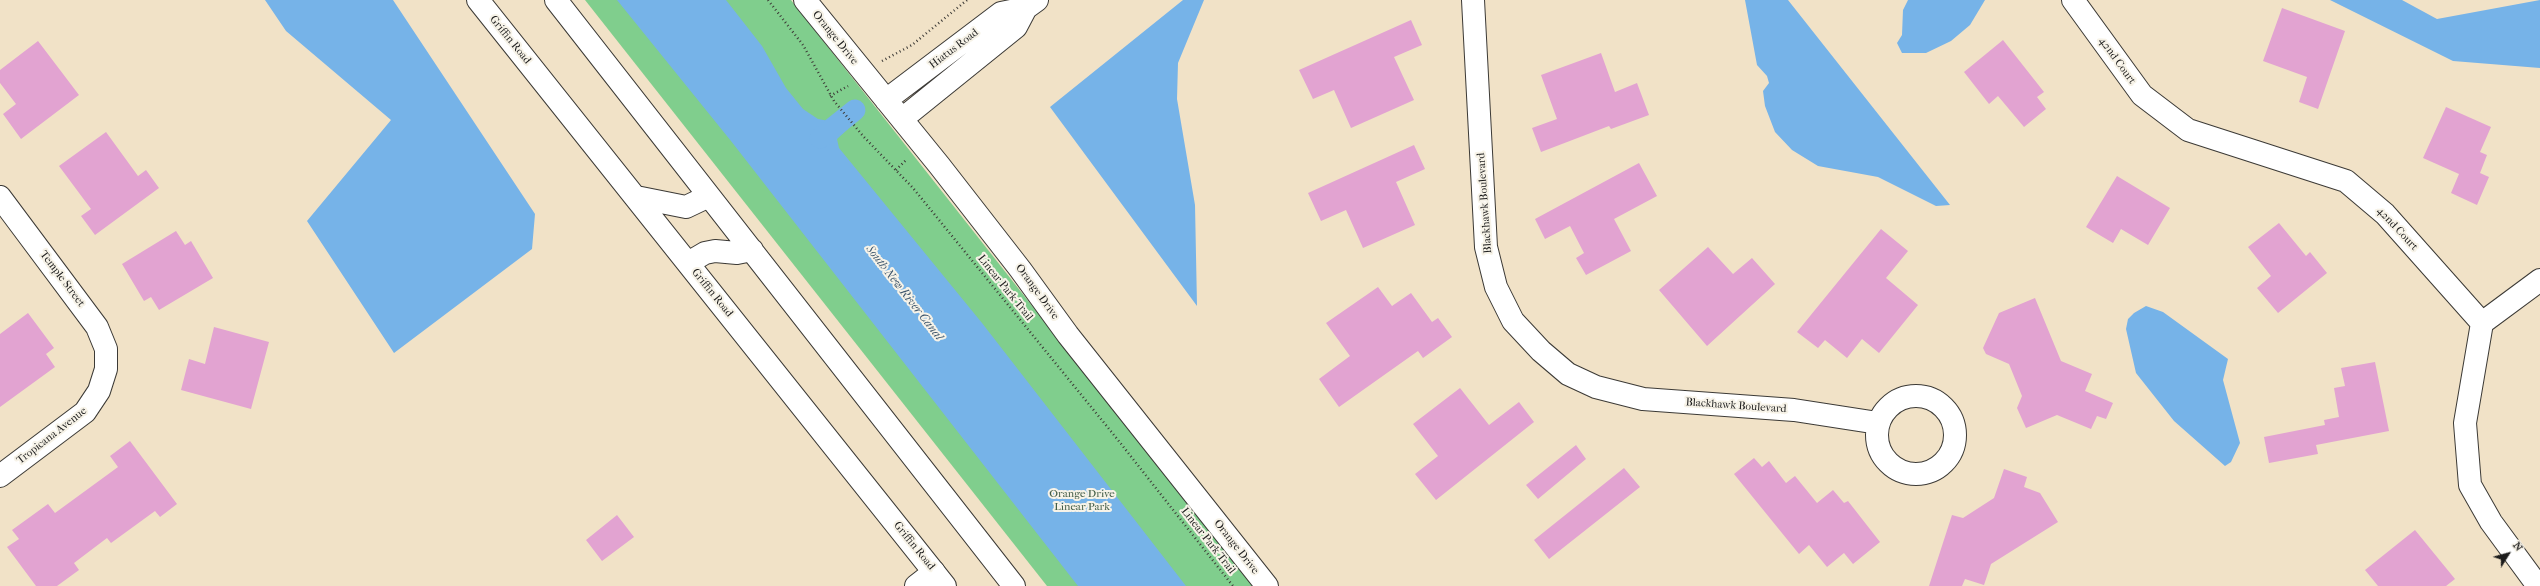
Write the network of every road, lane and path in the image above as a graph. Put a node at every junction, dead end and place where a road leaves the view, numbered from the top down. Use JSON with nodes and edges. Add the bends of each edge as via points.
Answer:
{"nodes":[{"id":1,"x":478,"y":0,"type":"edge"},
{"id":2,"x":556,"y":0,"type":"edge"},
{"id":3,"x":768,"y":0,"type":"edge"},
{"id":4,"x":805,"y":0,"type":"edge"},
{"id":5,"x":967,"y":0,"type":"edge"},
{"id":6,"x":1473,"y":0,"type":"edge"},
{"id":7,"x":2073,"y":0,"type":"edge"},
{"id":8,"x":1031,"y":4,"type":"edge"},
{"id":9,"x":879,"y":62,"type":"dead end"},
{"id":10,"x":855,"y":82,"type":"dead end"},
{"id":11,"x":830,"y":96,"type":"junction"},
{"id":12,"x":886,"y":100,"type":"junction"},
{"id":13,"x":902,"y":120,"type":"junction"},
{"id":14,"x":911,"y":156,"type":"dead end"},
{"id":15,"x":896,"y":170,"type":"junction"},
{"id":16,"x":709,"y":196,"type":"junction"},
{"id":17,"x":0,"y":197,"type":"edge"},
{"id":18,"x":636,"y":197,"type":"junction"},
{"id":19,"x":752,"y":250,"type":"junction"},
{"id":20,"x":688,"y":263,"type":"junction"},
{"id":21,"x":2540,"y":280,"type":"edge"},
{"id":22,"x":2482,"y":323,"type":"junction"},
{"id":23,"x":106,"y":369,"type":"joint"},
{"id":24,"x":1878,"y":423,"type":"dead end"},
{"id":25,"x":0,"y":476,"type":"edge"},
{"id":26,"x":940,"y":579,"type":"edge"},
{"id":27,"x":916,"y":586,"type":"edge"},
{"id":28,"x":1014,"y":586,"type":"edge"},
{"id":29,"x":1233,"y":586,"type":"edge"},
{"id":30,"x":1267,"y":586,"type":"edge"},
{"id":31,"x":2538,"y":586,"type":"edge"}],
"edges":[{"from":1,"to":18,"type":"street","name":"Griffin Road"},
{"from":2,"to":16,"type":"street"},
{"from":3,"to":11,"type":"path","name":"Linear Park Trail","via":[[803,45],[821,74]]},
{"from":4,"to":12,"type":"street","name":"Orange Drive"},
{"from":5,"to":9,"type":"path","via":[[912,44]]},
{"from":6,"to":24,"type":"street","name":"Blackhawk Boulevard","via":[[1486,247],[1496,287],[1513,321],[1541,352],[1568,374],[1596,387],[1643,399],[1794,410]]},
{"from":7,"to":22,"type":"street","name":"42nd Court","via":[[2142,95],[2188,130],[2346,181],[2385,214]]},
{"from":8,"to":12,"type":"street","name":"Hiatus Road","via":[[1001,13]]},
{"from":8,"to":13,"type":"street","name":"Hiatus Road","via":[[1016,28]]},
{"from":10,"to":11,"type":"path"},
{"from":11,"to":15,"type":"path","name":"Linear Park Trail"},
{"from":12,"to":13,"type":"street","name":"Orange Drive"},
{"from":13,"to":30,"type":"street","name":"Orange Drive"},
{"from":14,"to":15,"type":"path"},
{"from":15,"to":29,"type":"path","name":"Linear Park Trail","via":[[914,188]]},
{"from":16,"to":18,"type":"street","via":[[686,207]]},
{"from":16,"to":19,"type":"street"},
{"from":17,"to":23,"type":"street","name":"Temple Street","via":[[98,327],[106,349]]},
{"from":18,"to":20,"type":"street","name":"Griffin Road"},
{"from":19,"to":20,"type":"street","via":[[737,253],[715,250]]},
{"from":19,"to":28,"type":"street"},
{"from":20,"to":26,"type":"street","name":"Griffin Road"},
{"from":21,"to":22,"type":"street"},
{"from":22,"to":31,"type":"street","via":[[2465,424],[2470,485],[2491,522]]},
{"from":23,"to":25,"type":"street","name":"Tropicana Avenue","via":[[100,391],[85,412]]},
{"from":26,"to":27,"type":"street"}]}
